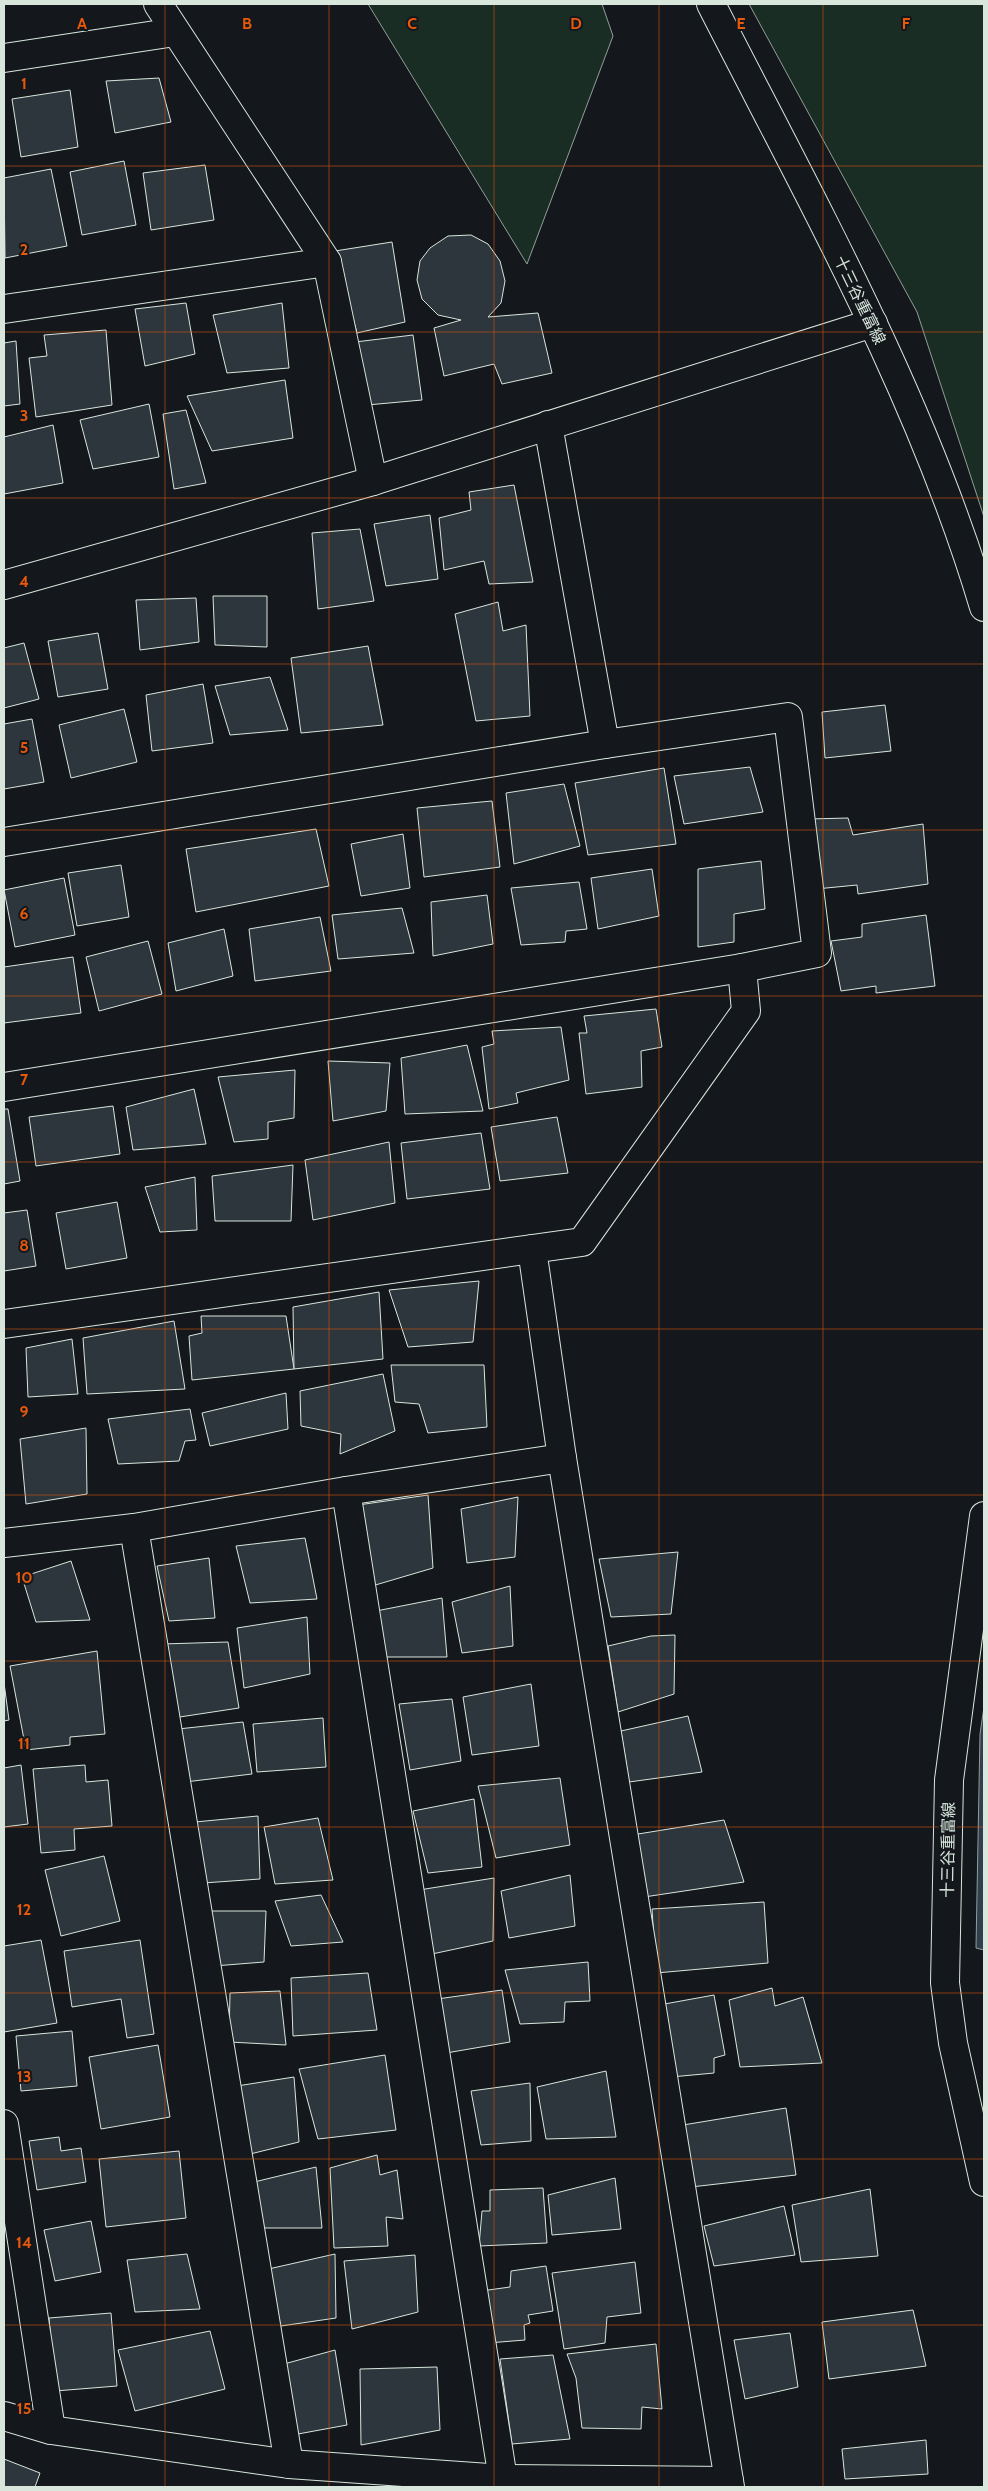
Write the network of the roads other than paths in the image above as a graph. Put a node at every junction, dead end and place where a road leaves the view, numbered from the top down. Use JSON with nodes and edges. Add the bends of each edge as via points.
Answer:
{"nodes":[{"id":1,"x":158,"y":4,"type":"edge"},
{"id":2,"x":711,"y":4,"type":"edge"},
{"id":3,"x":175,"y":32,"type":"junction"},
{"id":4,"x":4,"y":58,"type":"edge"},
{"id":5,"x":327,"y":262,"type":"junction"},
{"id":6,"x":4,"y":309,"type":"edge"},
{"id":7,"x":873,"y":324,"type":"junction"},
{"id":8,"x":548,"y":425,"type":"junction"},
{"id":9,"x":373,"y":481,"type":"junction"},
{"id":10,"x":4,"y":585,"type":"edge"},
{"id":11,"x":984,"y":607,"type":"edge"},
{"id":12,"x":605,"y":744,"type":"junction"},
{"id":13,"x":4,"y":842,"type":"edge"},
{"id":14,"x":742,"y":968,"type":"junction"},
{"id":15,"x":4,"y":1087,"type":"edge"},
{"id":16,"x":532,"y":1248,"type":"junction"},
{"id":17,"x":4,"y":1324,"type":"edge"},
{"id":18,"x":562,"y":1458,"type":"junction"},
{"id":19,"x":346,"y":1491,"type":"junction"},
{"id":20,"x":984,"y":1516,"type":"edge"},
{"id":21,"x":134,"y":1528,"type":"junction"},
{"id":22,"x":4,"y":1543,"type":"edge"},
{"id":23,"x":4,"y":2124,"type":"edge"},
{"id":24,"x":984,"y":2182,"type":"edge"},
{"id":25,"x":4,"y":2416,"type":"edge"},
{"id":26,"x":51,"y":2430,"type":"junction"},
{"id":27,"x":288,"y":2464,"type":"junction"},
{"id":28,"x":503,"y":2479,"type":"junction"},
{"id":29,"x":730,"y":2484,"type":"edge"}],
"edges":[{"from":1,"to":3,"type":"street"},
{"from":2,"to":7,"type":"street","name":"十三谷重富線"},
{"from":3,"to":4,"type":"street"},
{"from":3,"to":5,"type":"street"},
{"from":5,"to":6,"type":"street"},
{"from":5,"to":9,"type":"street"},
{"from":7,"to":8,"type":"street"},
{"from":7,"to":11,"type":"street","name":"十三谷重富線","via":[[934,462]]},
{"from":8,"to":9,"type":"street"},
{"from":8,"to":12,"type":"street"},
{"from":9,"to":10,"type":"street"},
{"from":12,"to":13,"type":"street"},
{"from":12,"to":14,"type":"street","via":[[788,717],[817,953]]},
{"from":14,"to":15,"type":"street"},
{"from":14,"to":16,"type":"street","via":[[746,1010],[582,1242]]},
{"from":16,"to":17,"type":"street"},
{"from":16,"to":18,"type":"street"},
{"from":18,"to":19,"type":"street"},
{"from":18,"to":29,"type":"street"},
{"from":19,"to":21,"type":"street"},
{"from":19,"to":28,"type":"street"},
{"from":20,"to":24,"type":"street","name":"十三谷重富線","via":[[949,1780],[945,1983],[953,2043]]},
{"from":21,"to":22,"type":"street"},
{"from":21,"to":27,"type":"street"},
{"from":23,"to":26,"type":"street"},
{"from":25,"to":26,"type":"street"},
{"from":26,"to":27,"type":"street"},
{"from":27,"to":28,"type":"street"},
{"from":28,"to":29,"type":"street"}]}
